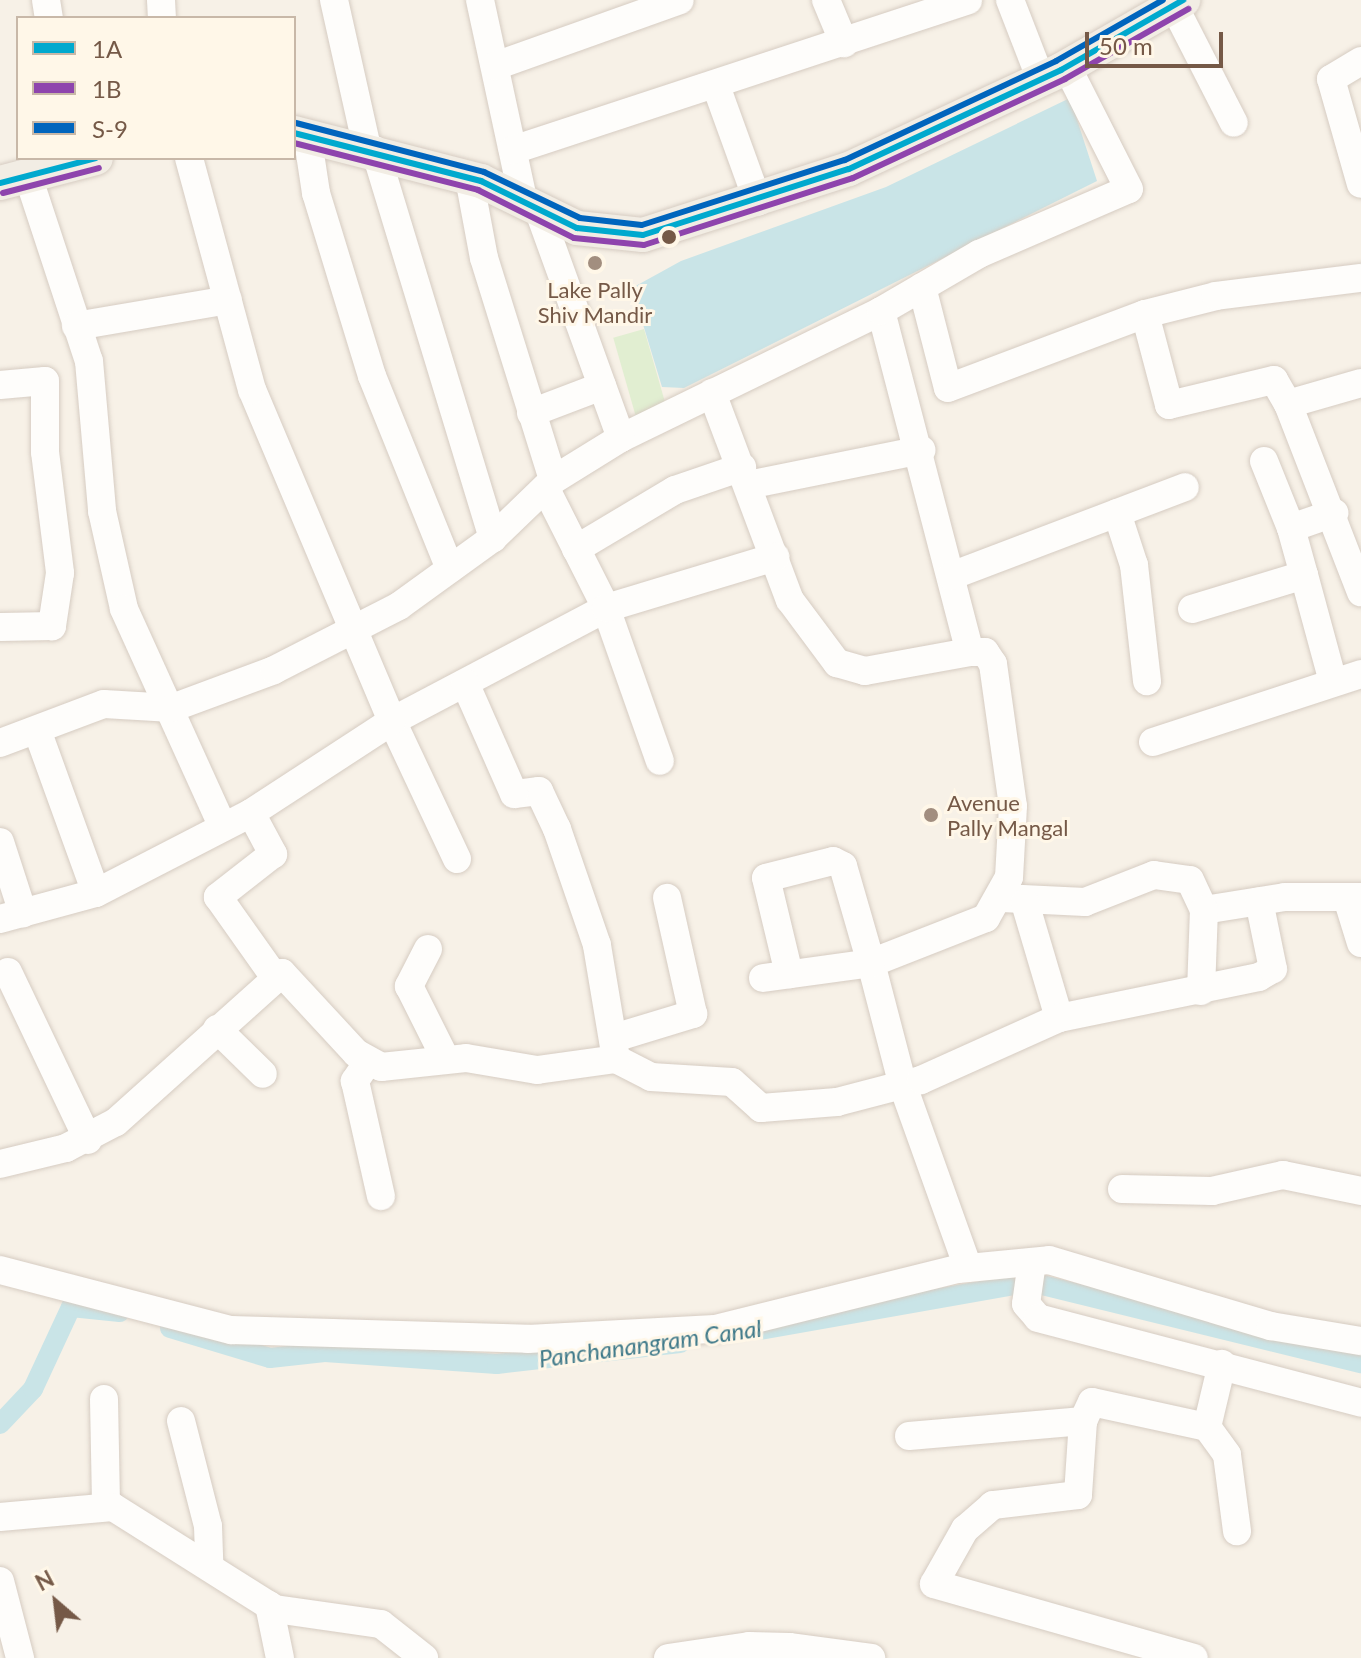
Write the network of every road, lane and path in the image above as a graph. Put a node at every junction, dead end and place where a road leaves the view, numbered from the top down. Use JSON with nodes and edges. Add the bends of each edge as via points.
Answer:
{"nodes":[{"id":1,"x":334,"y":0,"type":"edge"},
{"id":2,"x":480,"y":0,"type":"edge"},
{"id":3,"x":680,"y":0,"type":"edge"},
{"id":4,"x":826,"y":0,"type":"edge"},
{"id":5,"x":968,"y":0,"type":"edge"},
{"id":6,"x":1010,"y":0,"type":"edge"},
{"id":7,"x":1179,"y":3,"type":"edge"},
{"id":8,"x":844,"y":43,"type":"junction"},
{"id":9,"x":1361,"y":61,"type":"edge"},
{"id":10,"x":495,"y":66,"type":"junction"},
{"id":11,"x":1054,"y":73,"type":"junction"},
{"id":12,"x":716,"y":86,"type":"junction"},
{"id":13,"x":1234,"y":123,"type":"dead end"},
{"id":14,"x":300,"y":134,"type":"edge"},
{"id":15,"x":371,"y":149,"type":"junction"},
{"id":16,"x":513,"y":150,"type":"junction"},
{"id":17,"x":82,"y":160,"type":"edge"},
{"id":18,"x":190,"y":160,"type":"edge"},
{"id":19,"x":469,"y":178,"type":"junction"},
{"id":20,"x":14,"y":179,"type":"edge"},
{"id":21,"x":1361,"y":184,"type":"edge"},
{"id":22,"x":758,"y":202,"type":"junction"},
{"id":23,"x":531,"y":206,"type":"junction"},
{"id":24,"x":1361,"y":278,"type":"edge"},
{"id":25,"x":922,"y":287,"type":"junction"},
{"id":26,"x":228,"y":300,"type":"junction"},
{"id":27,"x":881,"y":311,"type":"junction"},
{"id":28,"x":1145,"y":314,"type":"junction"},
{"id":29,"x":76,"y":326,"type":"junction"},
{"id":30,"x":1361,"y":383,"type":"edge"},
{"id":31,"x":0,"y":385,"type":"edge"},
{"id":32,"x":602,"y":386,"type":"junction"},
{"id":33,"x":712,"y":393,"type":"junction"},
{"id":34,"x":1288,"y":404,"type":"junction"},
{"id":35,"x":531,"y":413,"type":"junction"},
{"id":36,"x":621,"y":438,"type":"junction"},
{"id":37,"x":922,"y":450,"type":"junction"},
{"id":38,"x":1264,"y":461,"type":"dead end"},
{"id":39,"x":745,"y":476,"type":"junction"},
{"id":40,"x":550,"y":485,"type":"junction"},
{"id":41,"x":1185,"y":487,"type":"dead end"},
{"id":42,"x":1117,"y":513,"type":"junction"},
{"id":43,"x":1334,"y":513,"type":"junction"},
{"id":44,"x":1291,"y":528,"type":"junction"},
{"id":45,"x":493,"y":538,"type":"junction"},
{"id":46,"x":576,"y":549,"type":"junction"},
{"id":47,"x":775,"y":557,"type":"junction"},
{"id":48,"x":450,"y":569,"type":"junction"},
{"id":49,"x":1304,"y":575,"type":"junction"},
{"id":50,"x":951,"y":576,"type":"junction"},
{"id":51,"x":1361,"y":592,"type":"edge"},
{"id":52,"x":606,"y":608,"type":"junction"},
{"id":53,"x":1192,"y":609,"type":"dead end"},
{"id":54,"x":0,"y":627,"type":"edge"},
{"id":55,"x":352,"y":630,"type":"junction"},
{"id":56,"x":970,"y":652,"type":"junction"},
{"id":57,"x":1361,"y":674,"type":"edge"},
{"id":58,"x":1147,"y":681,"type":"dead end"},
{"id":59,"x":1333,"y":682,"type":"junction"},
{"id":60,"x":465,"y":683,"type":"junction"},
{"id":61,"x":172,"y":708,"type":"junction"},
{"id":62,"x":392,"y":721,"type":"junction"},
{"id":63,"x":37,"y":730,"type":"junction"},
{"id":64,"x":1153,"y":742,"type":"dead end"},
{"id":65,"x":0,"y":743,"type":"edge"},
{"id":66,"x":660,"y":761,"type":"dead end"},
{"id":67,"x":251,"y":813,"type":"junction"},
{"id":68,"x":223,"y":827,"type":"junction"},
{"id":69,"x":0,"y":842,"type":"edge"},
{"id":70,"x":457,"y":859,"type":"dead end"},
{"id":71,"x":96,"y":893,"type":"junction"},
{"id":72,"x":667,"y":898,"type":"dead end"},
{"id":73,"x":1354,"y":899,"type":"edge"},
{"id":74,"x":1014,"y":900,"type":"junction"},
{"id":75,"x":1259,"y":901,"type":"junction"},
{"id":76,"x":1204,"y":910,"type":"junction"},
{"id":77,"x":12,"y":916,"type":"edge"},
{"id":78,"x":1361,"y":943,"type":"edge"},
{"id":79,"x":428,"y":949,"type":"dead end"},
{"id":80,"x":871,"y":963,"type":"junction"},
{"id":81,"x":8,"y":972,"type":"dead end"},
{"id":82,"x":274,"y":976,"type":"junction"},
{"id":83,"x":1201,"y":991,"type":"junction"},
{"id":84,"x":1059,"y":1018,"type":"junction"},
{"id":85,"x":217,"y":1029,"type":"junction"},
{"id":86,"x":615,"y":1048,"type":"junction"},
{"id":87,"x":445,"y":1058,"type":"junction"},
{"id":88,"x":367,"y":1063,"type":"junction"},
{"id":89,"x":263,"y":1074,"type":"dead end"},
{"id":90,"x":903,"y":1086,"type":"junction"},
{"id":91,"x":88,"y":1140,"type":"junction"},
{"id":92,"x":0,"y":1164,"type":"edge"},
{"id":93,"x":1122,"y":1189,"type":"dead end"},
{"id":94,"x":1361,"y":1191,"type":"edge"},
{"id":95,"x":381,"y":1196,"type":"dead end"},
{"id":96,"x":968,"y":1268,"type":"junction"},
{"id":97,"x":0,"y":1270,"type":"edge"},
{"id":98,"x":1029,"y":1281,"type":"junction"},
{"id":99,"x":1361,"y":1341,"type":"edge"},
{"id":100,"x":1222,"y":1364,"type":"junction"},
{"id":101,"x":104,"y":1399,"type":"dead end"},
{"id":102,"x":1361,"y":1403,"type":"edge"},
{"id":103,"x":181,"y":1421,"type":"dead end"},
{"id":104,"x":1083,"y":1421,"type":"junction"},
{"id":105,"x":1207,"y":1427,"type":"junction"},
{"id":106,"x":909,"y":1436,"type":"dead end"},
{"id":107,"x":106,"y":1507,"type":"junction"},
{"id":108,"x":0,"y":1517,"type":"edge"},
{"id":109,"x":1237,"y":1531,"type":"dead end"},
{"id":110,"x":209,"y":1564,"type":"junction"},
{"id":111,"x":0,"y":1581,"type":"edge"},
{"id":112,"x":269,"y":1605,"type":"junction"},
{"id":113,"x":790,"y":1652,"type":"edge"},
{"id":114,"x":20,"y":1658,"type":"edge"},
{"id":115,"x":280,"y":1658,"type":"edge"},
{"id":116,"x":424,"y":1658,"type":"edge"},
{"id":117,"x":668,"y":1658,"type":"edge"},
{"id":118,"x":871,"y":1658,"type":"edge"},
{"id":119,"x":1194,"y":1658,"type":"edge"}],
"edges":[{"from":1,"to":15,"type":"street"},
{"from":2,"to":10,"type":"street"},
{"from":3,"to":10,"type":"street"},
{"from":4,"to":8,"type":"street"},
{"from":5,"to":8,"type":"street"},
{"from":6,"to":11,"type":"street"},
{"from":7,"to":11,"type":"main road"},
{"from":7,"to":13,"type":"street"},
{"from":8,"to":12,"type":"street"},
{"from":9,"to":21,"type":"street","via":[[1331,79]]},
{"from":10,"to":16,"type":"street"},
{"from":11,"to":22,"type":"main road","via":[[849,169]]},
{"from":11,"to":25,"type":"street","via":[[1129,189]]},
{"from":12,"to":16,"type":"street"},
{"from":12,"to":22,"type":"street"},
{"from":14,"to":15,"type":"main road"},
{"from":14,"to":48,"type":"street","via":[[372,376]]},
{"from":15,"to":19,"type":"main road"},
{"from":15,"to":45,"type":"street"},
{"from":16,"to":23,"type":"street"},
{"from":17,"to":20,"type":"main road"},
{"from":18,"to":26,"type":"street"},
{"from":19,"to":23,"type":"main road"},
{"from":19,"to":35,"type":"street","via":[[484,258]]},
{"from":20,"to":29,"type":"street"},
{"from":22,"to":23,"type":"main road","via":[[643,235],[577,228]]},
{"from":23,"to":32,"type":"street"},
{"from":24,"to":28,"type":"street","via":[[1216,296]]},
{"from":25,"to":27,"type":"street"},
{"from":25,"to":28,"type":"street","via":[[948,388]]},
{"from":26,"to":29,"type":"street"},
{"from":26,"to":55,"type":"street","via":[[252,390]]},
{"from":27,"to":33,"type":"street"},
{"from":27,"to":37,"type":"street"},
{"from":28,"to":34,"type":"street","via":[[1169,405],[1274,380]]},
{"from":29,"to":61,"type":"street","via":[[89,361],[102,511],[124,609]]},
{"from":30,"to":34,"type":"street"},
{"from":31,"to":54,"type":"street","via":[[45,381],[45,452],[60,573],[52,626]]},
{"from":32,"to":35,"type":"street"},
{"from":32,"to":36,"type":"street"},
{"from":33,"to":36,"type":"street"},
{"from":33,"to":39,"type":"street"},
{"from":34,"to":43,"type":"street"},
{"from":35,"to":40,"type":"street"},
{"from":36,"to":40,"type":"street"},
{"from":37,"to":39,"type":"street"},
{"from":37,"to":50,"type":"street"},
{"from":38,"to":44,"type":"street"},
{"from":39,"to":46,"type":"street","via":[[675,490]]},
{"from":39,"to":47,"type":"street"},
{"from":40,"to":45,"type":"street"},
{"from":40,"to":46,"type":"street"},
{"from":41,"to":42,"type":"street"},
{"from":42,"to":50,"type":"street"},
{"from":42,"to":58,"type":"street","via":[[1134,565]]},
{"from":43,"to":44,"type":"street"},
{"from":43,"to":51,"type":"street"},
{"from":44,"to":49,"type":"street"},
{"from":45,"to":48,"type":"street"},
{"from":46,"to":52,"type":"street"},
{"from":47,"to":52,"type":"street"},
{"from":47,"to":56,"type":"street","via":[[801,618],[849,669]]},
{"from":48,"to":55,"type":"street"},
{"from":49,"to":53,"type":"street"},
{"from":49,"to":59,"type":"street"},
{"from":50,"to":56,"type":"street"},
{"from":52,"to":60,"type":"street"},
{"from":52,"to":66,"type":"street"},
{"from":55,"to":61,"type":"street","via":[[274,670]]},
{"from":55,"to":62,"type":"street"},
{"from":56,"to":74,"type":"street","via":[[985,652],[993,664],[1006,735]]},
{"from":57,"to":59,"type":"street"},
{"from":59,"to":64,"type":"street"},
{"from":60,"to":62,"type":"street"},
{"from":60,"to":86,"type":"street","via":[[514,794],[539,791],[557,829],[597,945]]},
{"from":61,"to":63,"type":"street","via":[[104,704]]},
{"from":61,"to":68,"type":"street"},
{"from":62,"to":67,"type":"street"},
{"from":62,"to":70,"type":"street"},
{"from":63,"to":65,"type":"street"},
{"from":63,"to":71,"type":"street"},
{"from":67,"to":68,"type":"street"},
{"from":67,"to":82,"type":"street","via":[[273,854],[218,897]]},
{"from":68,"to":71,"type":"street"},
{"from":69,"to":77,"type":"street"},
{"from":71,"to":77,"type":"street"},
{"from":72,"to":86,"type":"street","via":[[693,1014]]},
{"from":73,"to":75,"type":"street"},
{"from":73,"to":78,"type":"street"},
{"from":74,"to":76,"type":"street","via":[[1085,902],[1154,875],[1190,880]]},
{"from":74,"to":80,"type":"street","via":[[973,927]]},
{"from":74,"to":84,"type":"street"},
{"from":75,"to":76,"type":"street"},
{"from":75,"to":83,"type":"street","via":[[1273,969]]},
{"from":76,"to":83,"type":"street"},
{"from":79,"to":87,"type":"street","via":[[409,986]]},
{"from":80,"to":80,"type":"street","via":[[776,976],[766,878],[833,861],[843,866]]},
{"from":80,"to":90,"type":"street"},
{"from":81,"to":91,"type":"street"},
{"from":82,"to":85,"type":"street"},
{"from":82,"to":88,"type":"street","via":[[294,978]]},
{"from":83,"to":84,"type":"street"},
{"from":84,"to":90,"type":"street"},
{"from":85,"to":89,"type":"street"},
{"from":85,"to":91,"type":"street"},
{"from":86,"to":87,"type":"street","via":[[537,1070]]},
{"from":86,"to":90,"type":"street","via":[[651,1077],[732,1082],[761,1108],[837,1102]]},
{"from":87,"to":88,"type":"street"},
{"from":88,"to":95,"type":"street","via":[[355,1081]]},
{"from":90,"to":96,"type":"street"},
{"from":91,"to":92,"type":"street"},
{"from":93,"to":94,"type":"street","via":[[1212,1191],[1283,1175]]},
{"from":96,"to":97,"type":"street","via":[[715,1329],[528,1339],[231,1330]]},
{"from":96,"to":98,"type":"street"},
{"from":98,"to":99,"type":"street","via":[[1049,1260],[1271,1326]]},
{"from":98,"to":100,"type":"street","via":[[1038,1318]]},
{"from":100,"to":102,"type":"street"},
{"from":100,"to":105,"type":"street"},
{"from":101,"to":107,"type":"street"},
{"from":103,"to":110,"type":"street","via":[[208,1526]]},
{"from":104,"to":105,"type":"street","via":[[1092,1402]]},
{"from":104,"to":106,"type":"street"},
{"from":104,"to":119,"type":"street","via":[[1078,1495],[993,1505],[965,1529],[934,1584]]},
{"from":105,"to":109,"type":"street","via":[[1227,1455]]},
{"from":107,"to":108,"type":"street"},
{"from":107,"to":110,"type":"street"},
{"from":110,"to":112,"type":"street"},
{"from":111,"to":114,"type":"street"},
{"from":112,"to":115,"type":"street"},
{"from":112,"to":116,"type":"street","via":[[381,1624]]},
{"from":113,"to":117,"type":"street"},
{"from":113,"to":118,"type":"street"}]}
